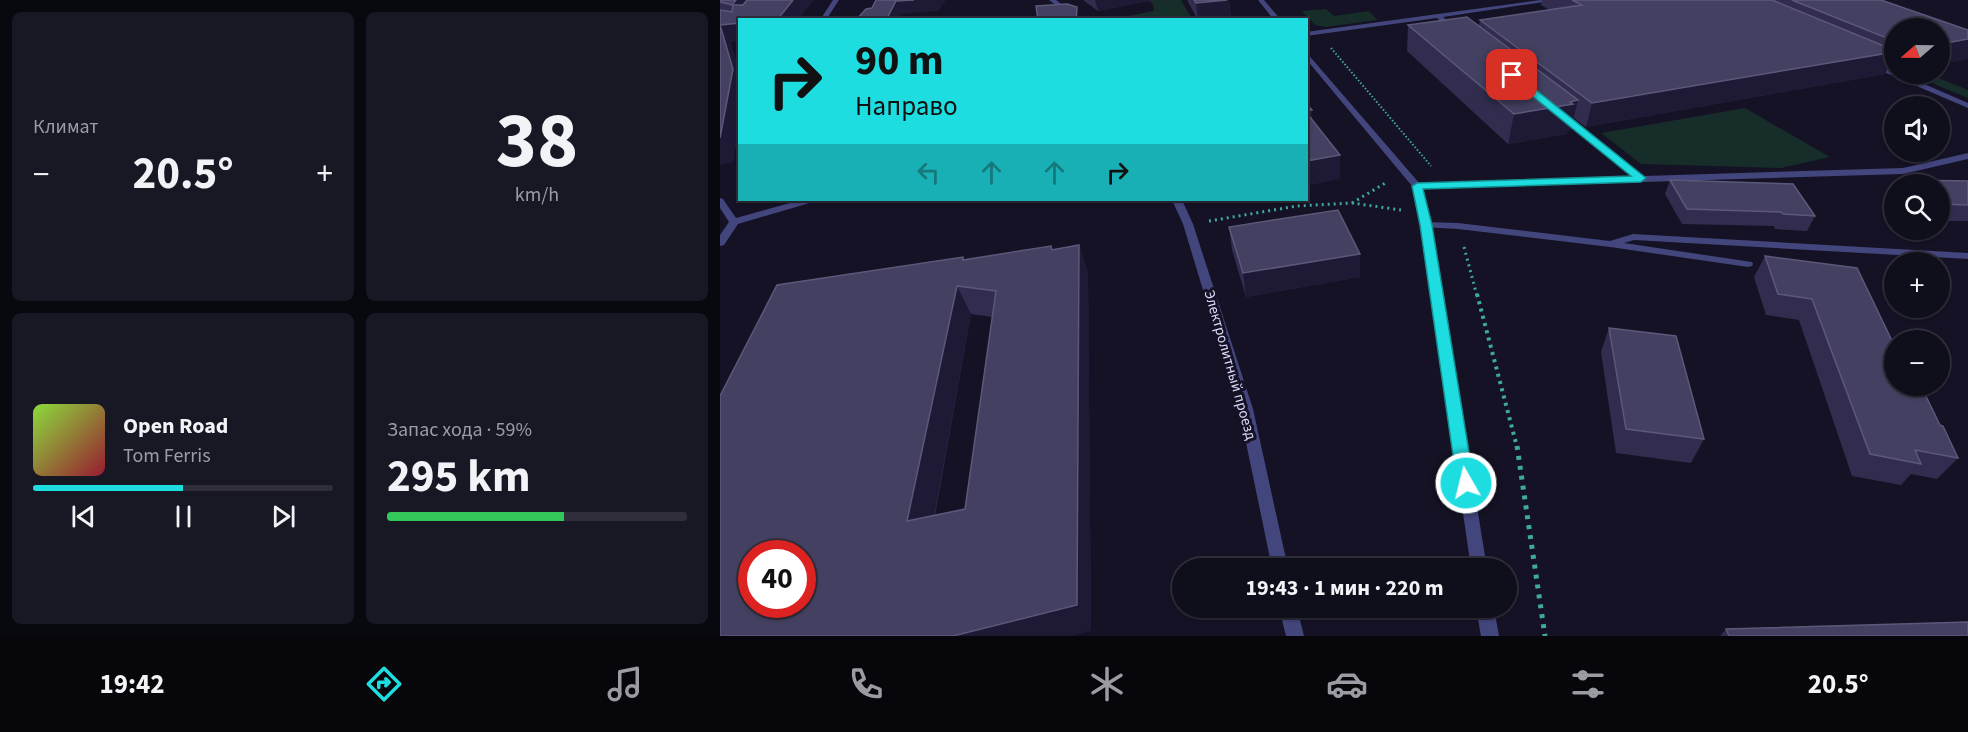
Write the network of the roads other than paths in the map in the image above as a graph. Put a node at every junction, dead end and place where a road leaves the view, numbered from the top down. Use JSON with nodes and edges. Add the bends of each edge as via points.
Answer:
{"nodes":[{"id":1,"x":836,"y":0,"type":"edge"},
{"id":2,"x":1052,"y":0,"type":"edge"},
{"id":3,"x":1261,"y":0,"type":"edge"},
{"id":4,"x":1554,"y":0,"type":"edge"},
{"id":5,"x":1438,"y":16,"type":"junction"},
{"id":6,"x":1078,"y":17,"type":"edge"},
{"id":7,"x":824,"y":18,"type":"edge"},
{"id":8,"x":1056,"y":18,"type":"edge"},
{"id":9,"x":1276,"y":18,"type":"edge"},
{"id":10,"x":1308,"y":34,"type":"edge"},
{"id":11,"x":1466,"y":38,"type":"edge"},
{"id":12,"x":1308,"y":56,"type":"edge"},
{"id":13,"x":1863,"y":60,"type":"edge"},
{"id":14,"x":1968,"y":106,"type":"edge"},
{"id":15,"x":1558,"y":112,"type":"edge"},
{"id":16,"x":1968,"y":156,"type":"edge"},
{"id":17,"x":1641,"y":178,"type":"junction"},
{"id":18,"x":1417,"y":186,"type":"junction"},
{"id":19,"x":720,"y":201,"type":"edge"},
{"id":20,"x":807,"y":201,"type":"edge"},
{"id":21,"x":1177,"y":201,"type":"edge"},
{"id":22,"x":734,"y":222,"type":"junction"},
{"id":23,"x":1426,"y":225,"type":"junction"},
{"id":24,"x":720,"y":243,"type":"edge"},
{"id":25,"x":1610,"y":244,"type":"junction"},
{"id":26,"x":1968,"y":256,"type":"edge"},
{"id":27,"x":1748,"y":264,"type":"dead end"},
{"id":28,"x":1278,"y":558,"type":"edge"},
{"id":29,"x":1477,"y":558,"type":"edge"},
{"id":30,"x":1290,"y":618,"type":"edge"},
{"id":31,"x":1487,"y":618,"type":"edge"},
{"id":32,"x":1295,"y":636,"type":"edge"},
{"id":33,"x":1490,"y":636,"type":"edge"}],
"edges":[{"from":1,"to":7,"type":"street"},
{"from":2,"to":6,"type":"street"},
{"from":3,"to":9,"type":"street"},
{"from":4,"to":5,"type":"street"},
{"from":5,"to":10,"type":"street"},
{"from":5,"to":11,"type":"street"},
{"from":6,"to":8,"type":"street"},
{"from":12,"to":18,"type":"street"},
{"from":13,"to":14,"type":"street"},
{"from":15,"to":17,"type":"street"},
{"from":16,"to":17,"type":"street","via":[[1903,171]]},
{"from":17,"to":18,"type":"street"},
{"from":18,"to":23,"type":"street"},
{"from":19,"to":22,"type":"street"},
{"from":20,"to":22,"type":"street"},
{"from":21,"to":28,"type":"street","name":"Электролитный проезд","via":[[1246,409]]},
{"from":22,"to":24,"type":"street"},
{"from":23,"to":25,"type":"street"},
{"from":23,"to":29,"type":"street"},
{"from":25,"to":26,"type":"street","via":[[1633,237]]},
{"from":25,"to":27,"type":"street"},
{"from":30,"to":32,"type":"street"},
{"from":31,"to":33,"type":"street"}]}
